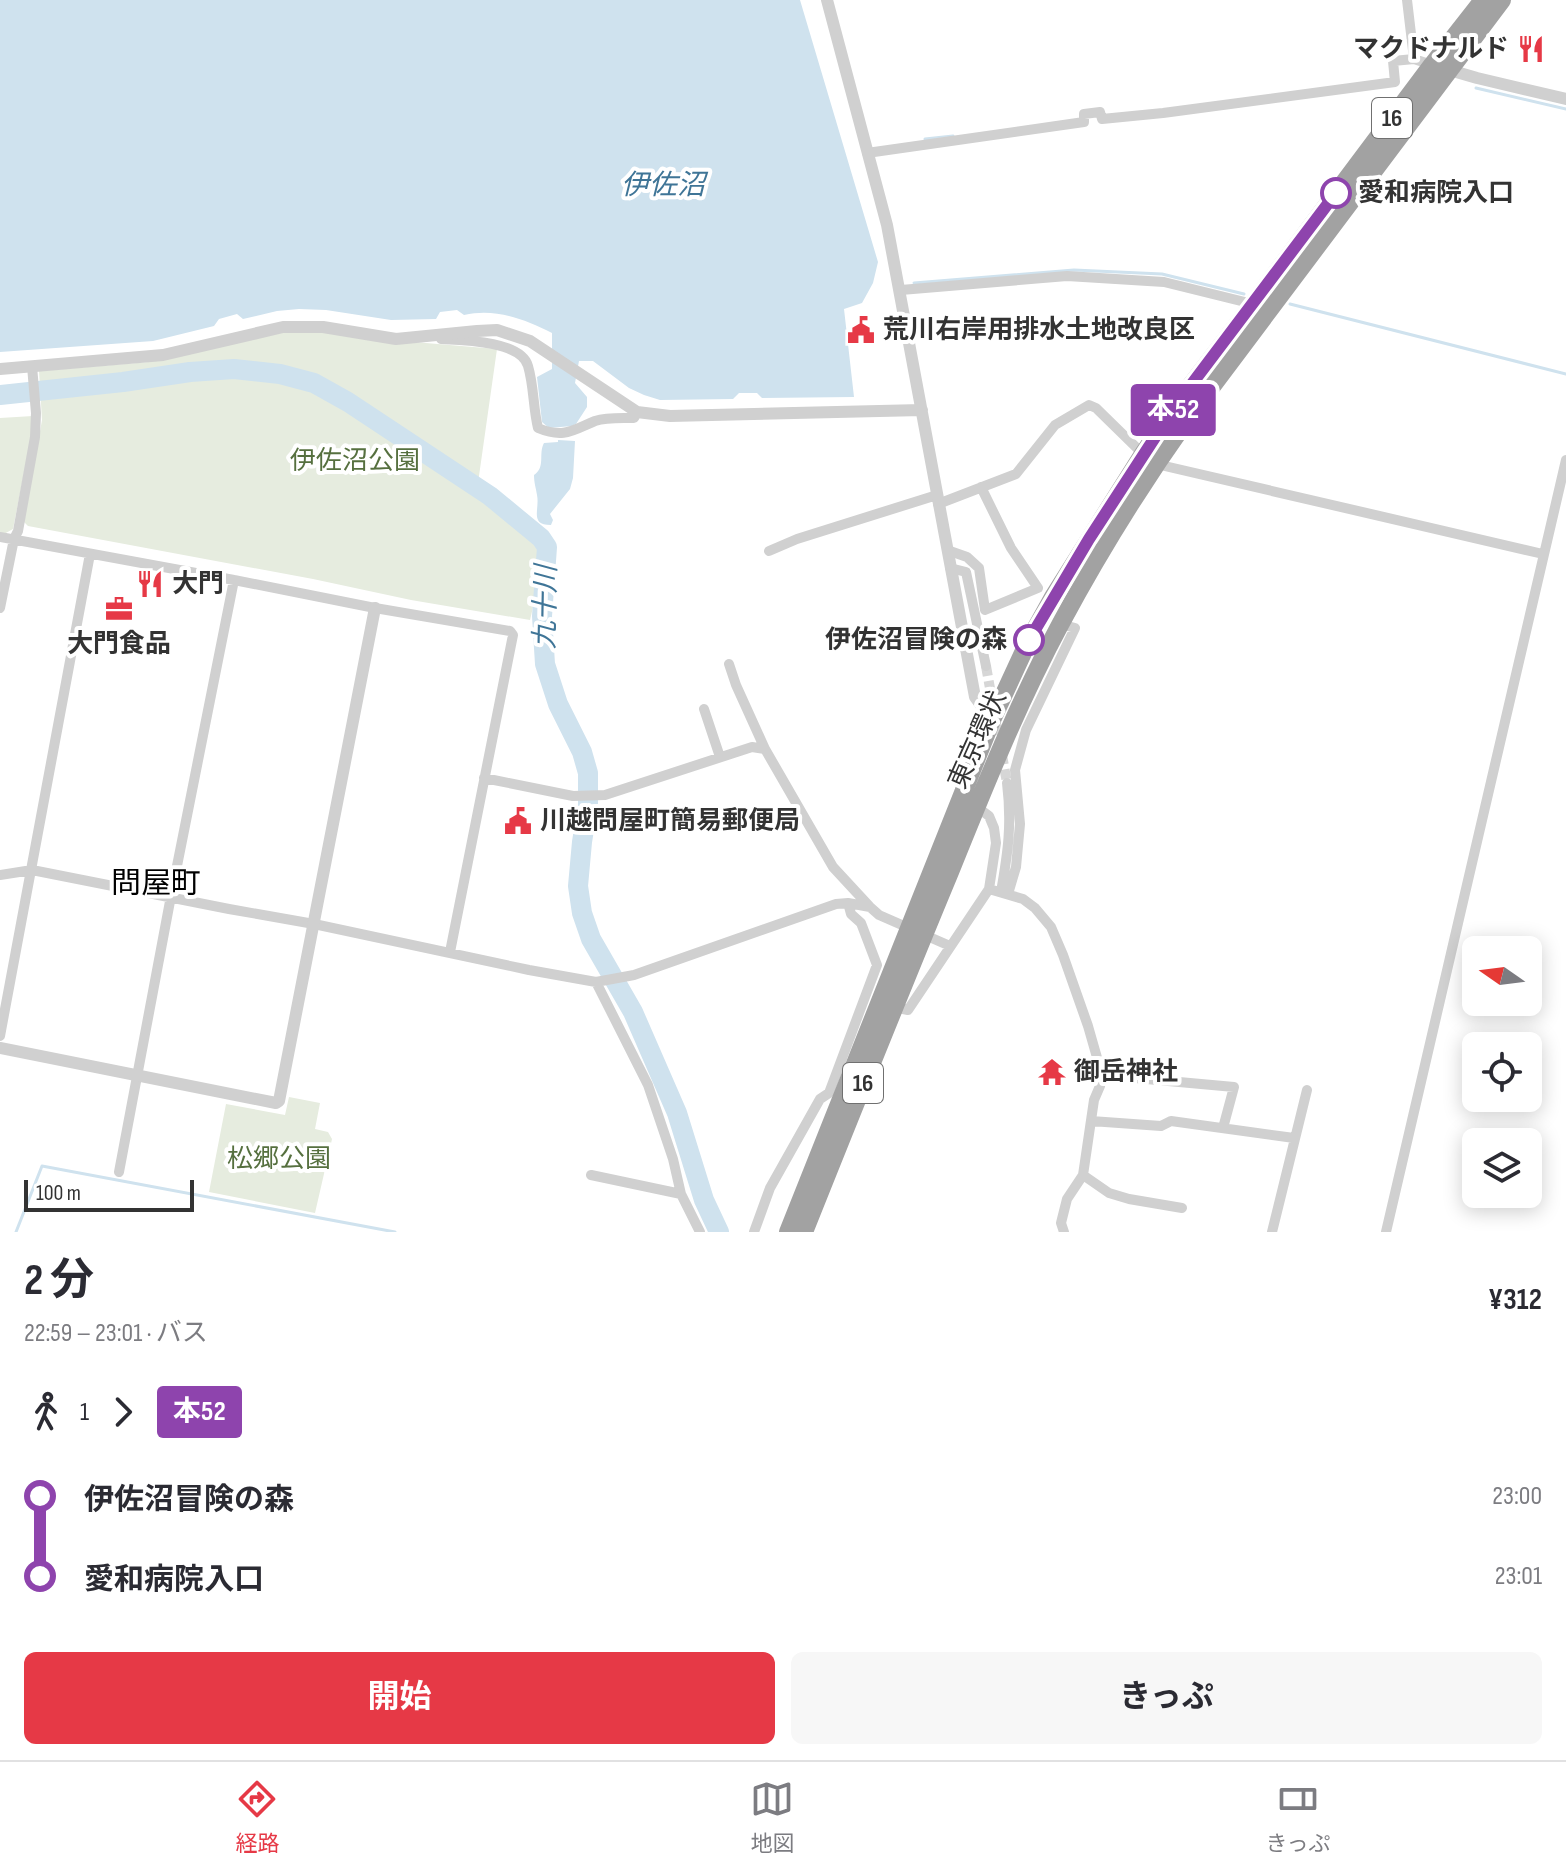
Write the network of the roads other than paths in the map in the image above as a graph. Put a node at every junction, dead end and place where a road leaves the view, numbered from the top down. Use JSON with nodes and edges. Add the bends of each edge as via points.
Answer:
{"nodes":[{"id":1,"x":827,"y":0,"type":"edge"},
{"id":2,"x":1407,"y":0,"type":"edge"},
{"id":3,"x":1483,"y":0,"type":"edge"},
{"id":4,"x":1502,"y":0,"type":"edge"},
{"id":5,"x":1432,"y":65,"type":"junction"},
{"id":6,"x":1566,"y":99,"type":"edge"},
{"id":7,"x":867,"y":153,"type":"junction"},
{"id":8,"x":901,"y":290,"type":"junction"},
{"id":9,"x":1253,"y":304,"type":"junction"},
{"id":10,"x":420,"y":337,"type":"junction"},
{"id":11,"x":32,"y":366,"type":"junction"},
{"id":12,"x":0,"y":369,"type":"edge"},
{"id":13,"x":922,"y":410,"type":"junction"},
{"id":14,"x":637,"y":412,"type":"junction"},
{"id":15,"x":1149,"y":459,"type":"junction"},
{"id":16,"x":1566,"y":460,"type":"edge"},
{"id":17,"x":981,"y":487,"type":"junction"},
{"id":18,"x":937,"y":499,"type":"junction"},
{"id":19,"x":0,"y":537,"type":"edge"},
{"id":20,"x":14,"y":539,"type":"junction"},
{"id":21,"x":947,"y":550,"type":"junction"},
{"id":22,"x":769,"y":551,"type":"dead end"},
{"id":23,"x":90,"y":554,"type":"junction"},
{"id":24,"x":1543,"y":554,"type":"junction"},
{"id":25,"x":950,"y":568,"type":"junction"},
{"id":26,"x":234,"y":580,"type":"junction"},
{"id":27,"x":0,"y":608,"type":"edge"},
{"id":28,"x":375,"y":608,"type":"junction"},
{"id":29,"x":1060,"y":624,"type":"junction"},
{"id":30,"x":729,"y":664,"type":"dead end"},
{"id":31,"x":986,"y":666,"type":"tunnel mouth"},
{"id":32,"x":704,"y":709,"type":"dead end"},
{"id":33,"x":992,"y":720,"type":"junction"},
{"id":34,"x":1009,"y":729,"type":"junction"},
{"id":35,"x":765,"y":749,"type":"junction"},
{"id":36,"x":720,"y":757,"type":"junction"},
{"id":37,"x":484,"y":778,"type":"junction"},
{"id":38,"x":1007,"y":783,"type":"tunnel mouth"},
{"id":39,"x":977,"y":807,"type":"junction"},
{"id":40,"x":32,"y":870,"type":"junction"},
{"id":41,"x":0,"y":875,"type":"edge"},
{"id":42,"x":1000,"y":891,"type":"junction"},
{"id":43,"x":171,"y":896,"type":"junction"},
{"id":44,"x":848,"y":903,"type":"junction"},
{"id":45,"x":870,"y":907,"type":"junction"},
{"id":46,"x":314,"y":924,"type":"junction"},
{"id":47,"x":916,"y":931,"type":"junction"},
{"id":48,"x":950,"y":946,"type":"junction"},
{"id":49,"x":450,"y":952,"type":"junction"},
{"id":50,"x":596,"y":982,"type":"junction"},
{"id":51,"x":893,"y":1007,"type":"junction"},
{"id":52,"x":0,"y":1036,"type":"edge"},
{"id":53,"x":0,"y":1048,"type":"edge"},
{"id":54,"x":138,"y":1074,"type":"junction"},
{"id":55,"x":1102,"y":1075,"type":"junction"},
{"id":56,"x":1307,"y":1090,"type":"dead end"},
{"id":57,"x":837,"y":1091,"type":"junction"},
{"id":58,"x":1091,"y":1121,"type":"junction"},
{"id":59,"x":1223,"y":1128,"type":"junction"},
{"id":60,"x":1294,"y":1138,"type":"junction"},
{"id":61,"x":119,"y":1172,"type":"dead end"},
{"id":62,"x":591,"y":1175,"type":"dead end"},
{"id":63,"x":1083,"y":1175,"type":"junction"},
{"id":64,"x":681,"y":1194,"type":"junction"},
{"id":65,"x":1182,"y":1208,"type":"dead end"},
{"id":66,"x":758,"y":1231,"type":"edge"},
{"id":67,"x":700,"y":1232,"type":"edge"},
{"id":68,"x":788,"y":1232,"type":"edge"},
{"id":69,"x":804,"y":1232,"type":"edge"},
{"id":70,"x":1064,"y":1232,"type":"edge"},
{"id":71,"x":1272,"y":1232,"type":"edge"},
{"id":72,"x":1386,"y":1232,"type":"edge"}],
"edges":[{"from":1,"to":7,"type":"street"},
{"from":2,"to":5,"type":"street"},
{"from":3,"to":5,"type":"highway","name":"東京環状","number":"16"},
{"from":4,"to":5,"type":"highway","name":"東京環状","number":"16"},
{"from":5,"to":6,"type":"street"},
{"from":5,"to":7,"type":"street","via":[[1393,61],[1395,82],[1117,118],[1084,114],[1084,122]]},
{"from":5,"to":9,"type":"highway","name":"東京環状","number":"16"},
{"from":5,"to":15,"type":"highway","name":"東京環状","number":"16","via":[[1189,417]]},
{"from":7,"to":8,"type":"street"},
{"from":8,"to":9,"type":"street","via":[[1086,276],[1164,282]]},
{"from":8,"to":13,"type":"street"},
{"from":9,"to":15,"type":"highway","name":"東京環状","number":"16","via":[[1176,405]]},
{"from":10,"to":11,"type":"street","via":[[283,327],[163,355]]},
{"from":10,"to":14,"type":"street","via":[[497,330],[530,341]]},
{"from":10,"to":14,"type":"street","via":[[473,341],[521,354],[528,364],[538,428],[547,432],[572,432],[595,421],[634,418]]},
{"from":11,"to":12,"type":"street"},
{"from":11,"to":20,"type":"street","via":[[35,437]]},
{"from":13,"to":14,"type":"street","via":[[670,416]]},
{"from":13,"to":18,"type":"street"},
{"from":15,"to":17,"type":"street","via":[[1089,405],[1055,425],[1016,474]]},
{"from":15,"to":24,"type":"street"},
{"from":15,"to":29,"type":"highway","name":"東京環状","number":"16"},
{"from":15,"to":33,"type":"highway","name":"東京環状","number":"16","via":[[1047,608]]},
{"from":16,"to":24,"type":"street"},
{"from":17,"to":18,"type":"street"},
{"from":17,"to":21,"type":"street","via":[[1038,588],[985,610],[979,568]]},
{"from":18,"to":21,"type":"street"},
{"from":18,"to":22,"type":"street"},
{"from":19,"to":20,"type":"street"},
{"from":20,"to":23,"type":"street"},
{"from":20,"to":27,"type":"street"},
{"from":21,"to":25,"type":"street"},
{"from":23,"to":26,"type":"street"},
{"from":23,"to":40,"type":"street"},
{"from":24,"to":72,"type":"street"},
{"from":25,"to":31,"type":"street","via":[[966,572]]},
{"from":25,"to":33,"type":"street","via":[[975,697]]},
{"from":26,"to":28,"type":"street"},
{"from":26,"to":43,"type":"street"},
{"from":28,"to":37,"type":"street","via":[[513,635]]},
{"from":28,"to":46,"type":"street"},
{"from":29,"to":34,"type":"highway","name":"東京環状","number":"16"},
{"from":29,"to":42,"type":"street","via":[[1075,628],[1026,730],[1015,770],[1020,824],[1016,867]]},
{"from":30,"to":35,"type":"street"},
{"from":32,"to":36,"type":"street"},
{"from":33,"to":34,"type":"street"},
{"from":33,"to":47,"type":"highway","name":"東京環状","number":"16"},
{"from":34,"to":39,"type":"highway","name":"東京環状","number":"16"},
{"from":35,"to":36,"type":"street","via":[[752,747]]},
{"from":35,"to":45,"type":"street","via":[[833,867]]},
{"from":36,"to":37,"type":"street","via":[[605,795],[573,796]]},
{"from":37,"to":49,"type":"street"},
{"from":38,"to":42,"type":"street","via":[[1009,845]]},
{"from":39,"to":42,"type":"street","via":[[994,828]]},
{"from":39,"to":47,"type":"highway","name":"東京環状","number":"16"},
{"from":40,"to":41,"type":"street"},
{"from":40,"to":43,"type":"street"},
{"from":40,"to":52,"type":"street"},
{"from":42,"to":48,"type":"street"},
{"from":42,"to":55,"type":"street","via":[[1023,899],[1051,927]]},
{"from":43,"to":46,"type":"street"},
{"from":43,"to":54,"type":"street"},
{"from":44,"to":45,"type":"street"},
{"from":44,"to":50,"type":"street","via":[[631,976]]},
{"from":44,"to":57,"type":"street","via":[[877,965]]},
{"from":45,"to":47,"type":"street"},
{"from":46,"to":49,"type":"street"},
{"from":46,"to":54,"type":"street","via":[[279,1101]]},
{"from":47,"to":48,"type":"street"},
{"from":47,"to":51,"type":"highway","name":"東京環状","number":"16"},
{"from":47,"to":57,"type":"highway","name":"東京環状","number":"16"},
{"from":48,"to":51,"type":"street","via":[[908,1010]]},
{"from":49,"to":50,"type":"street"},
{"from":50,"to":64,"type":"street","via":[[648,1085]]},
{"from":51,"to":69,"type":"highway","name":"東京環状","number":"16"},
{"from":53,"to":54,"type":"street"},
{"from":54,"to":61,"type":"street"},
{"from":55,"to":58,"type":"street"},
{"from":55,"to":59,"type":"street","via":[[1234,1087]]},
{"from":56,"to":60,"type":"street"},
{"from":57,"to":66,"type":"street","via":[[820,1099],[770,1188]]},
{"from":57,"to":68,"type":"highway","name":"東京環状","number":"16"},
{"from":58,"to":59,"type":"street","via":[[1161,1126],[1171,1121]]},
{"from":58,"to":63,"type":"street"},
{"from":59,"to":60,"type":"street"},
{"from":60,"to":71,"type":"street"},
{"from":62,"to":64,"type":"street"},
{"from":63,"to":65,"type":"street","via":[[1109,1193]]},
{"from":63,"to":70,"type":"street","via":[[1067,1199]]},
{"from":64,"to":67,"type":"street"}]}
